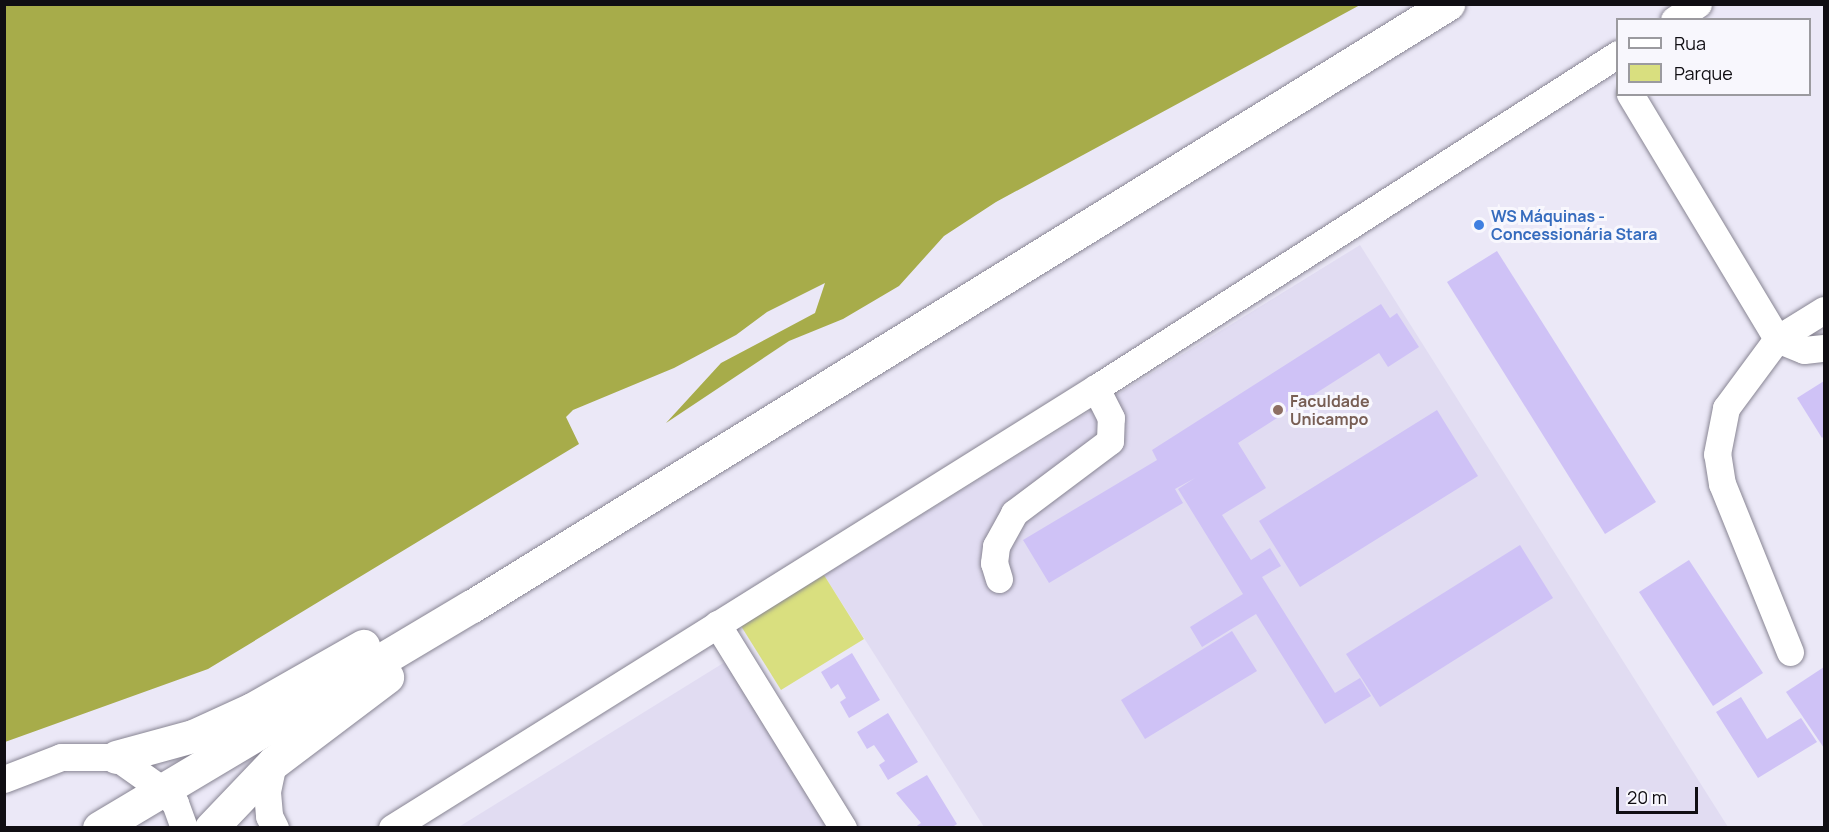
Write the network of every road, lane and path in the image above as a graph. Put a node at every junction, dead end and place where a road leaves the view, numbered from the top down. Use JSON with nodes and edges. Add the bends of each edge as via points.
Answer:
{"nodes":[{"id":1,"x":1448,"y":4,"type":"edge"},
{"id":2,"x":1698,"y":4,"type":"edge"},
{"id":3,"x":1677,"y":18,"type":"edge"},
{"id":4,"x":1615,"y":62,"type":"edge"},
{"id":5,"x":1631,"y":96,"type":"edge"},
{"id":6,"x":1824,"y":310,"type":"edge"},
{"id":7,"x":1777,"y":339,"type":"junction"},
{"id":8,"x":1824,"y":348,"type":"edge"},
{"id":9,"x":1096,"y":388,"type":"junction"},
{"id":10,"x":999,"y":579,"type":"dead end"},
{"id":11,"x":472,"y":606,"type":"junction"},
{"id":12,"x":717,"y":624,"type":"junction"},
{"id":13,"x":1790,"y":651,"type":"dead end"},
{"id":14,"x":116,"y":757,"type":"junction"},
{"id":15,"x":273,"y":764,"type":"junction"},
{"id":16,"x":4,"y":779,"type":"edge"},
{"id":17,"x":161,"y":789,"type":"junction"},
{"id":18,"x":99,"y":828,"type":"edge"},
{"id":19,"x":184,"y":828,"type":"edge"},
{"id":20,"x":212,"y":828,"type":"edge"},
{"id":21,"x":275,"y":828,"type":"edge"},
{"id":22,"x":392,"y":828,"type":"edge"},
{"id":23,"x":843,"y":828,"type":"edge"}],
"edges":[{"from":1,"to":11,"type":"highway"},
{"from":2,"to":3,"type":"street"},
{"from":4,"to":9,"type":"street"},
{"from":5,"to":7,"type":"street"},
{"from":6,"to":7,"type":"street"},
{"from":7,"to":8,"type":"street","via":[[1804,350]]},
{"from":7,"to":13,"type":"street","via":[[1726,408],[1716,454],[1722,484]]},
{"from":9,"to":10,"type":"street","via":[[1111,418],[1110,441],[1014,513],[996,546],[994,563]]},
{"from":9,"to":12,"type":"street"},
{"from":11,"to":14,"type":"highway","via":[[397,628],[252,709],[193,736]]},
{"from":11,"to":15,"type":"highway","via":[[402,666]]},
{"from":11,"to":17,"type":"highway"},
{"from":12,"to":22,"type":"street"},
{"from":12,"to":23,"type":"street"},
{"from":14,"to":16,"type":"street","via":[[61,757]]},
{"from":14,"to":17,"type":"street"},
{"from":15,"to":20,"type":"highway"},
{"from":15,"to":21,"type":"street","via":[[267,792],[269,816]]},
{"from":17,"to":18,"type":"highway"},
{"from":17,"to":19,"type":"street","via":[[175,803]]}]}
